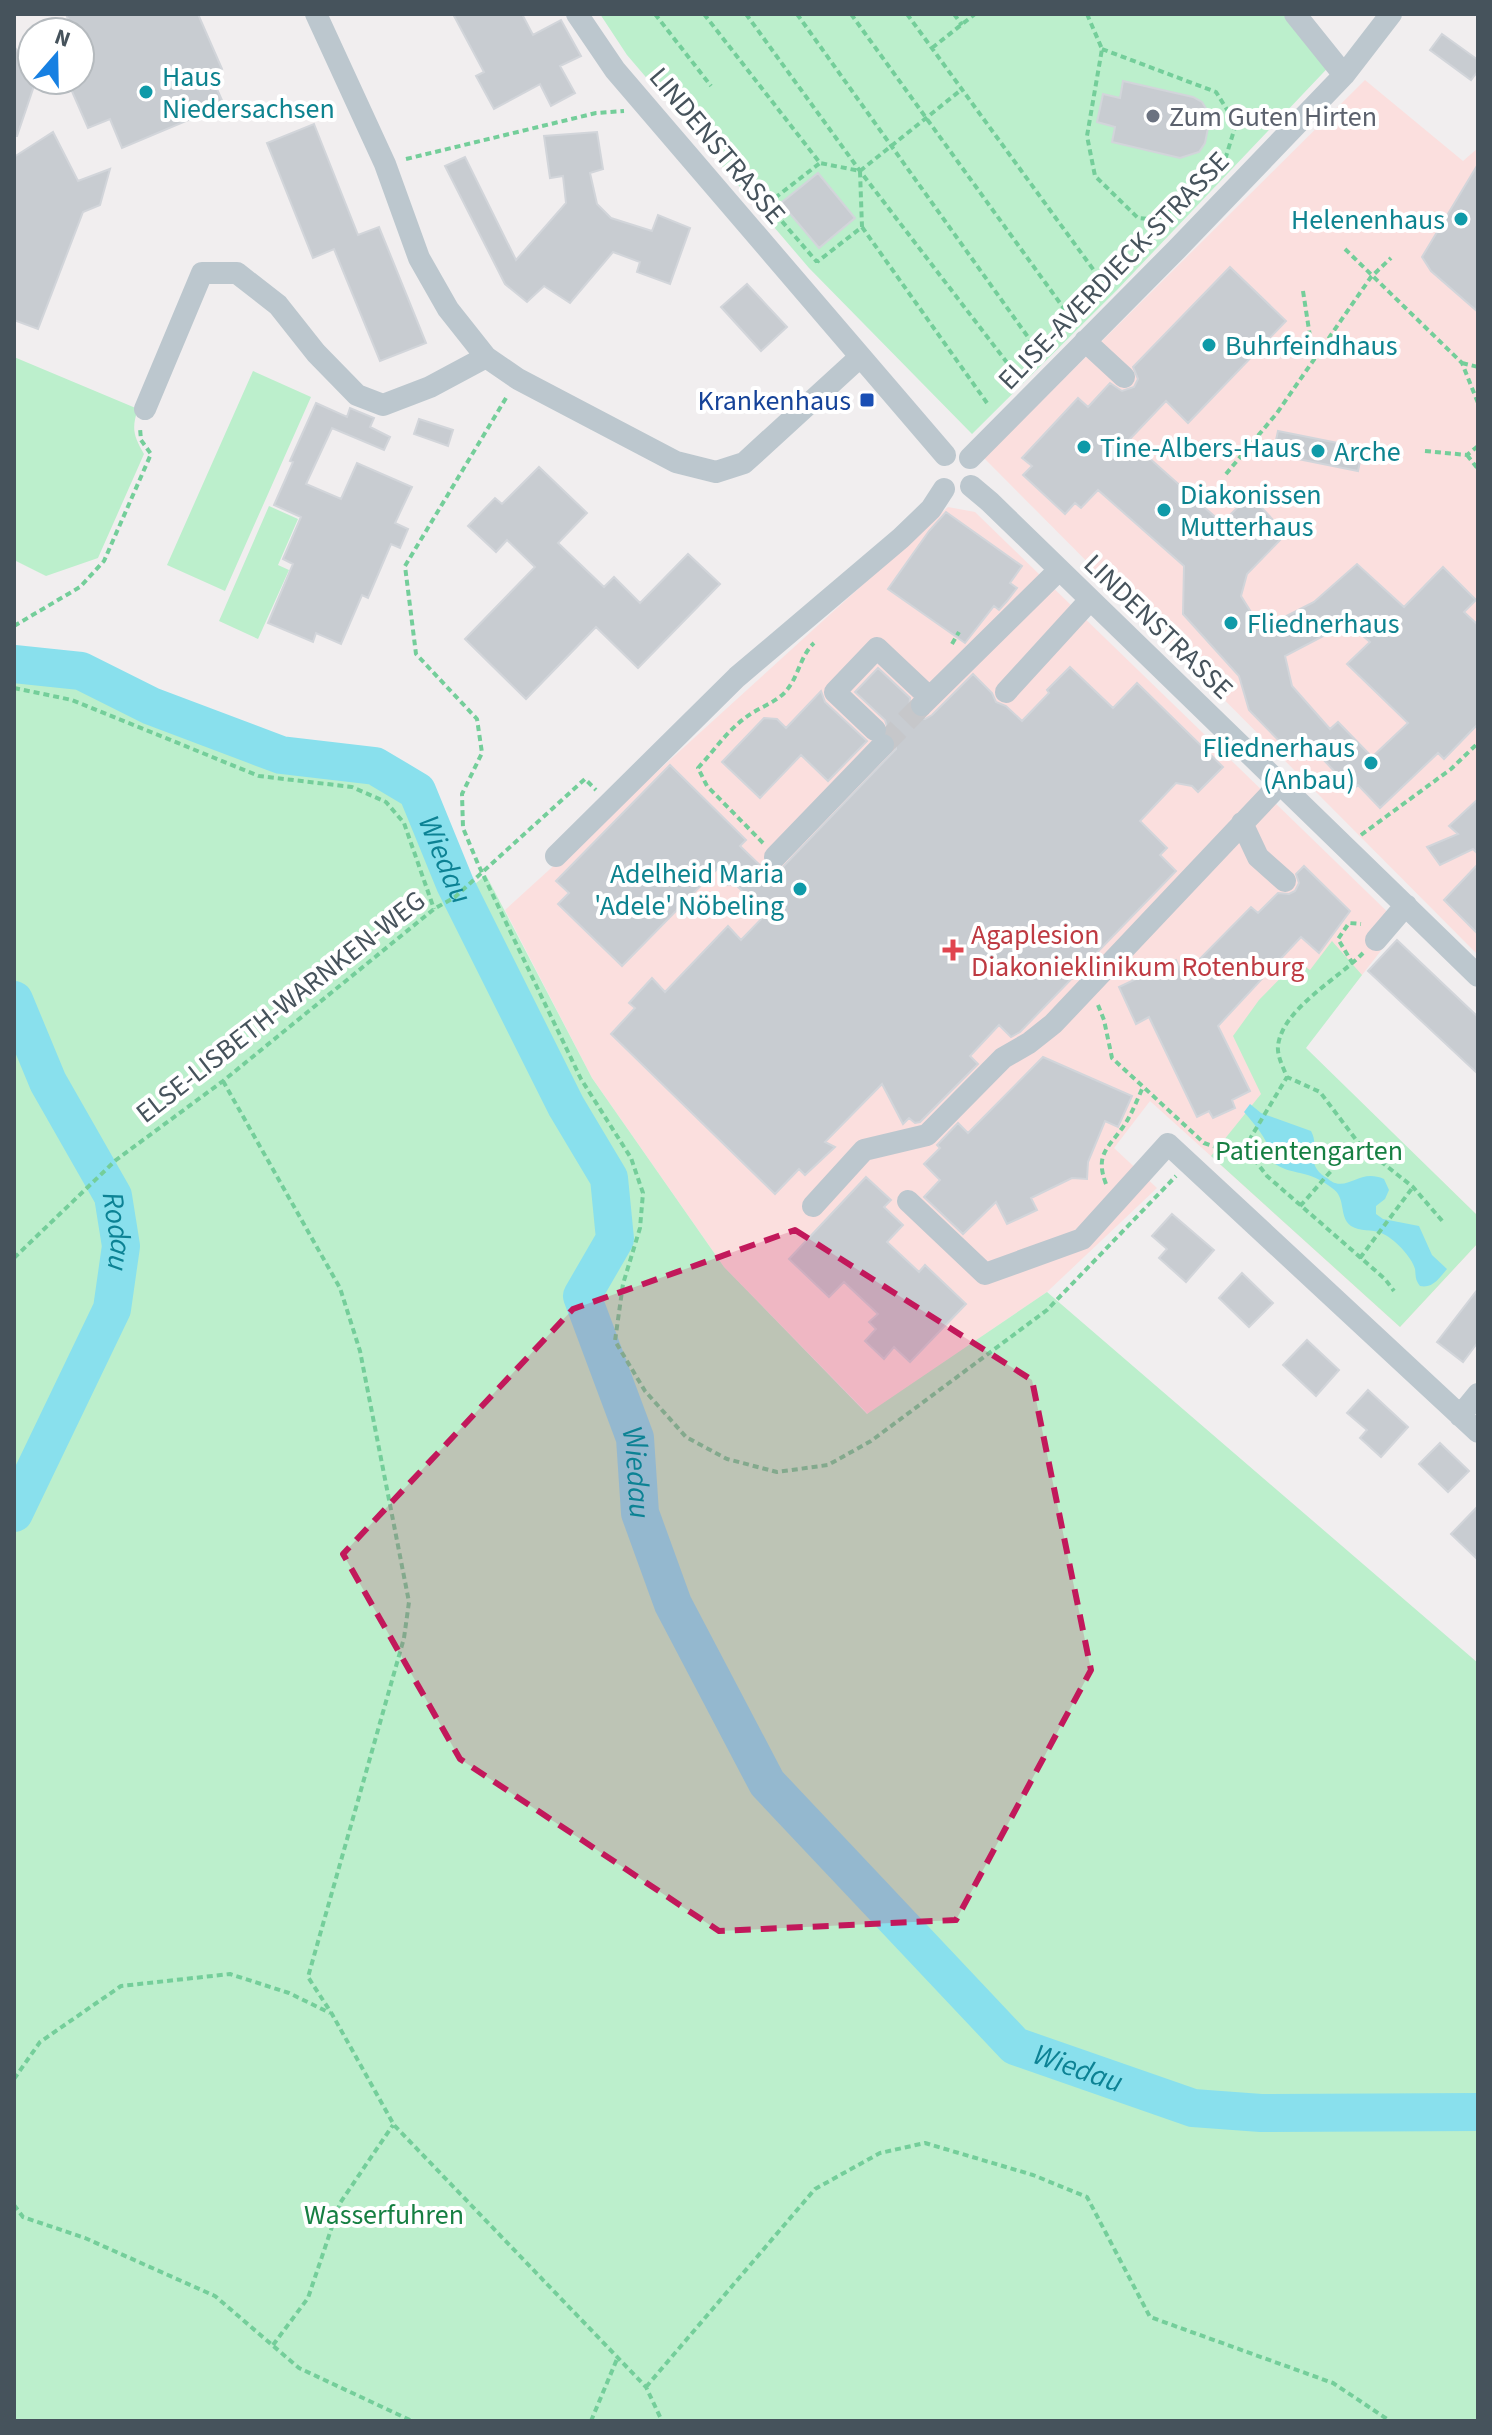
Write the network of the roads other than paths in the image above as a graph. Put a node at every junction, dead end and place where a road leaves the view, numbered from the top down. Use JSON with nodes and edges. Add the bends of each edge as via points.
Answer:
{"nodes":[{"id":1,"x":316,"y":14,"type":"edge"},
{"id":2,"x":577,"y":14,"type":"edge"},
{"id":3,"x":1295,"y":14,"type":"edge"},
{"id":4,"x":1391,"y":14,"type":"edge"},
{"id":5,"x":1344,"y":75,"type":"junction"},
{"id":6,"x":1085,"y":341,"type":"junction"},
{"id":7,"x":486,"y":357,"type":"junction"},
{"id":8,"x":860,"y":357,"type":"junction"},
{"id":9,"x":1124,"y":377,"type":"dead end"},
{"id":10,"x":145,"y":409,"type":"road end"},
{"id":11,"x":945,"y":455,"type":"junction"},
{"id":12,"x":970,"y":458,"type":"junction"},
{"id":13,"x":971,"y":486,"type":"junction"},
{"id":14,"x":944,"y":489,"type":"junction"},
{"id":15,"x":1059,"y":570,"type":"junction"},
{"id":16,"x":1090,"y":600,"type":"junction"},
{"id":17,"x":1006,"y":692,"type":"dead end"},
{"id":18,"x":1279,"y":785,"type":"junction"},
{"id":19,"x":1242,"y":823,"type":"junction"},
{"id":20,"x":556,"y":856,"type":"dead end"},
{"id":21,"x":775,"y":857,"type":"road end"},
{"id":22,"x":1285,"y":881,"type":"dead end"},
{"id":23,"x":1406,"y":905,"type":"junction"},
{"id":24,"x":1376,"y":940,"type":"road end"},
{"id":25,"x":1478,"y":976,"type":"edge"},
{"id":26,"x":908,"y":1201,"type":"dead end"},
{"id":27,"x":813,"y":1206,"type":"dead end"},
{"id":28,"x":1478,"y":1394,"type":"edge"},
{"id":29,"x":1460,"y":1416,"type":"junction"},
{"id":30,"x":1478,"y":1432,"type":"edge"}],
"edges":[{"from":1,"to":7,"type":"street","via":[[385,164],[419,258],[448,309]]},
{"from":2,"to":8,"type":"street","name":"LINDENSTRASSE","via":[[615,70]]},
{"from":3,"to":5,"type":"street"},
{"from":4,"to":5,"type":"street","name":"ELISE-AVERDIECK-STRASSE"},
{"from":5,"to":6,"type":"street","name":"ELISE-AVERDIECK-STRASSE"},
{"from":6,"to":9,"type":"street"},
{"from":6,"to":12,"type":"street","name":"ELISE-AVERDIECK-STRASSE"},
{"from":7,"to":8,"type":"street","via":[[676,462],[716,472],[744,463]]},
{"from":7,"to":10,"type":"street","via":[[383,405],[357,395],[278,305],[237,273],[202,273]]},
{"from":8,"to":11,"type":"street","name":"LINDENSTRASSE"},
{"from":11,"to":12,"type":"street","via":[[958,452]]},
{"from":11,"to":14,"type":"street","via":[[935,475]]},
{"from":12,"to":13,"type":"street","via":[[976,474]]},
{"from":13,"to":14,"type":"street","via":[[958,492]]},
{"from":13,"to":15,"type":"street","name":"LINDENSTRASSE"},
{"from":14,"to":20,"type":"street","via":[[901,538],[737,677]]},
{"from":15,"to":16,"type":"street","name":"LINDENSTRASSE"},
{"from":15,"to":21,"type":"street","via":[[925,701],[877,648],[835,692],[879,738]]},
{"from":16,"to":17,"type":"street"},
{"from":16,"to":18,"type":"street","name":"LINDENSTRASSE"},
{"from":18,"to":19,"type":"street"},
{"from":18,"to":23,"type":"street","name":"LINDENSTRASSE"},
{"from":19,"to":22,"type":"street","via":[[1258,857]]},
{"from":19,"to":27,"type":"street","via":[[1053,1024],[1003,1058],[927,1135],[864,1150]]},
{"from":23,"to":24,"type":"street"},
{"from":23,"to":25,"type":"street","name":"LINDENSTRASSE"},
{"from":26,"to":29,"type":"street","via":[[985,1274],[1082,1239],[1168,1144]]},
{"from":28,"to":29,"type":"street"},
{"from":29,"to":30,"type":"street"}]}
